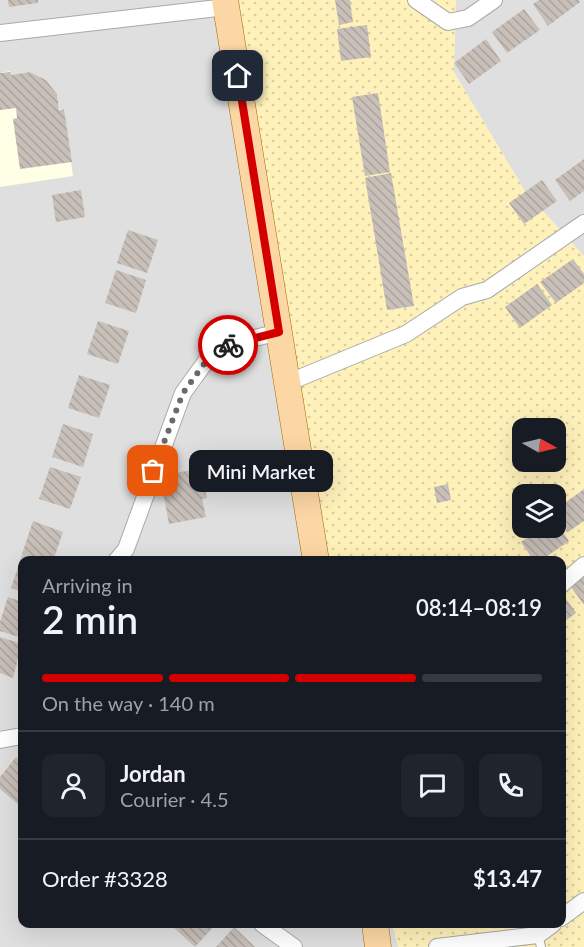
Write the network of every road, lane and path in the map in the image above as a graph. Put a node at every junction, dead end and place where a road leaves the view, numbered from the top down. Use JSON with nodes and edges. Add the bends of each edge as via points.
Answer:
{"nodes":[{"id":1,"x":416,"y":0,"type":"edge"},
{"id":2,"x":494,"y":0,"type":"edge"},
{"id":3,"x":226,"y":3,"type":"edge"},
{"id":4,"x":0,"y":33,"type":"edge"},
{"id":5,"x":584,"y":223,"type":"edge"},
{"id":6,"x":279,"y":332,"type":"junction"},
{"id":7,"x":287,"y":383,"type":"junction"},
{"id":8,"x":121,"y":556,"type":"edge"},
{"id":9,"x":315,"y":556,"type":"edge"},
{"id":10,"x":584,"y":566,"type":"edge"},
{"id":11,"x":566,"y":581,"type":"edge"},
{"id":12,"x":18,"y":736,"type":"edge"},
{"id":13,"x":0,"y":740,"type":"edge"},
{"id":14,"x":584,"y":901,"type":"edge"},
{"id":15,"x":566,"y":914,"type":"edge"},
{"id":16,"x":268,"y":928,"type":"edge"},
{"id":17,"x":376,"y":928,"type":"edge"},
{"id":18,"x":550,"y":928,"type":"edge"},
{"id":19,"x":540,"y":941,"type":"edge"},
{"id":20,"x":294,"y":947,"type":"edge"},
{"id":21,"x":378,"y":947,"type":"edge"},
{"id":22,"x":437,"y":947,"type":"edge"}],
"edges":[{"from":1,"to":2,"type":"street","via":[[448,22],[468,18]]},
{"from":3,"to":4,"type":"street"},
{"from":3,"to":6,"type":"main road"},
{"from":5,"to":7,"type":"street","via":[[487,290],[462,297],[406,334]]},
{"from":6,"to":7,"type":"main road"},
{"from":6,"to":8,"type":"street","via":[[212,353],[183,393]]},
{"from":7,"to":9,"type":"main road"},
{"from":10,"to":11,"type":"street"},
{"from":12,"to":13,"type":"street"},
{"from":14,"to":15,"type":"street"},
{"from":16,"to":20,"type":"street"},
{"from":17,"to":21,"type":"main road"},
{"from":18,"to":19,"type":"street"},
{"from":19,"to":22,"type":"street"}]}
